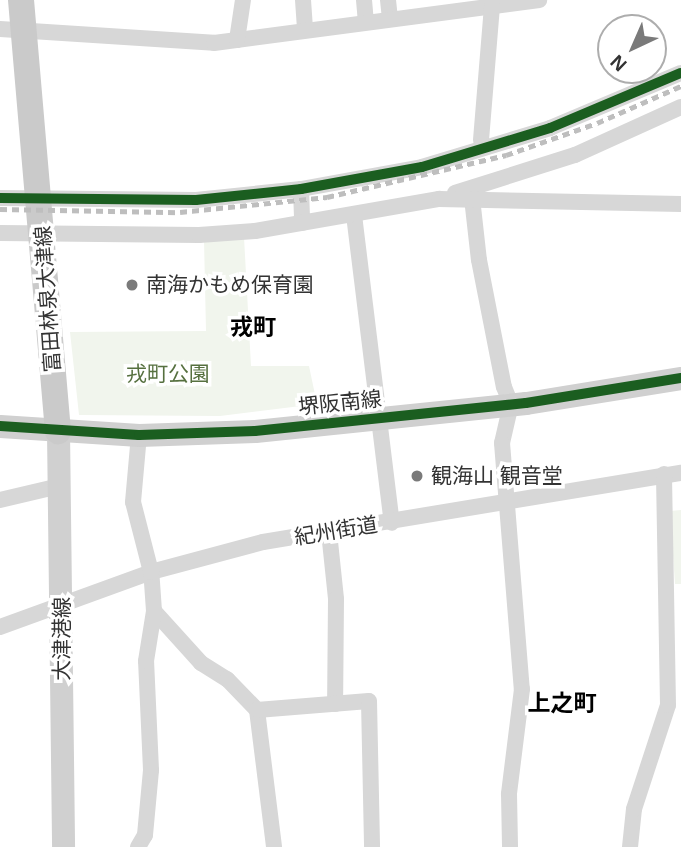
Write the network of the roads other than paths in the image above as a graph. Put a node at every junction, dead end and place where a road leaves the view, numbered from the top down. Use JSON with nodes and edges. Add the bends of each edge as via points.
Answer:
{"nodes":[{"id":1,"x":21,"y":0,"type":"edge"},
{"id":2,"x":243,"y":0,"type":"edge"},
{"id":3,"x":303,"y":0,"type":"edge"},
{"id":4,"x":364,"y":0,"type":"edge"},
{"id":5,"x":388,"y":0,"type":"edge"},
{"id":6,"x":539,"y":0,"type":"edge"},
{"id":7,"x":488,"y":4,"type":"edge"},
{"id":8,"x":390,"y":19,"type":"junction"},
{"id":9,"x":366,"y":22,"type":"junction"},
{"id":10,"x":12,"y":29,"type":"edge"},
{"id":11,"x":305,"y":30,"type":"junction"},
{"id":12,"x":237,"y":40,"type":"junction"},
{"id":13,"x":681,"y":73,"type":"edge"},
{"id":14,"x":681,"y":107,"type":"edge"},
{"id":15,"x":481,"y":140,"type":"dead end"},
{"id":16,"x":301,"y":190,"type":"junction"},
{"id":17,"x":0,"y":198,"type":"edge"},
{"id":18,"x":472,"y":198,"type":"junction"},
{"id":19,"x":439,"y":199,"type":"junction"},
{"id":20,"x":41,"y":201,"type":"junction"},
{"id":21,"x":681,"y":204,"type":"edge"},
{"id":22,"x":354,"y":215,"type":"junction"},
{"id":23,"x":302,"y":223,"type":"junction"},
{"id":24,"x":0,"y":233,"type":"edge"},
{"id":25,"x":43,"y":237,"type":"junction"},
{"id":26,"x":681,"y":378,"type":"edge"},
{"id":27,"x":511,"y":404,"type":"junction"},
{"id":28,"x":379,"y":419,"type":"junction"},
{"id":29,"x":0,"y":426,"type":"edge"},
{"id":30,"x":58,"y":431,"type":"junction"},
{"id":31,"x":139,"y":435,"type":"junction"},
{"id":32,"x":681,"y":473,"type":"edge"},
{"id":33,"x":664,"y":474,"type":"junction"},
{"id":34,"x":60,"y":486,"type":"junction"},
{"id":35,"x":505,"y":499,"type":"junction"},
{"id":36,"x":0,"y":500,"type":"edge"},
{"id":37,"x":392,"y":523,"type":"junction"},
{"id":38,"x":329,"y":532,"type":"junction"},
{"id":39,"x":151,"y":572,"type":"junction"},
{"id":40,"x":62,"y":607,"type":"junction"},
{"id":41,"x":154,"y":611,"type":"junction"},
{"id":42,"x":0,"y":627,"type":"edge"},
{"id":43,"x":335,"y":704,"type":"junction"},
{"id":44,"x":257,"y":710,"type":"junction"},
{"id":45,"x":63,"y":847,"type":"edge"},
{"id":46,"x":138,"y":847,"type":"edge"},
{"id":47,"x":274,"y":847,"type":"edge"},
{"id":48,"x":372,"y":847,"type":"edge"},
{"id":49,"x":510,"y":847,"type":"edge"},
{"id":50,"x":630,"y":847,"type":"edge"}],
"edges":[{"from":1,"to":10,"type":"main road","name":"富田林泉大津線"},
{"from":2,"to":12,"type":"street"},
{"from":3,"to":11,"type":"street"},
{"from":4,"to":9,"type":"street"},
{"from":5,"to":8,"type":"street"},
{"from":6,"to":7,"type":"street"},
{"from":7,"to":8,"type":"street"},
{"from":7,"to":15,"type":"street"},
{"from":8,"to":9,"type":"street"},
{"from":9,"to":11,"type":"street"},
{"from":10,"to":12,"type":"street","via":[[214,43]]},
{"from":10,"to":20,"type":"main road","name":"富田林泉大津線"},
{"from":11,"to":12,"type":"street"},
{"from":13,"to":16,"type":"street","via":[[593,112],[472,153]]},
{"from":14,"to":19,"type":"street","via":[[575,155]]},
{"from":16,"to":20,"type":"street","via":[[196,200]]},
{"from":16,"to":23,"type":"street"},
{"from":17,"to":20,"type":"street"},
{"from":18,"to":19,"type":"street"},
{"from":18,"to":21,"type":"street"},
{"from":18,"to":27,"type":"street","via":[[479,260]]},
{"from":19,"to":22,"type":"street"},
{"from":20,"to":25,"type":"main road","name":"富田林泉大津線"},
{"from":22,"to":23,"type":"street"},
{"from":22,"to":28,"type":"street"},
{"from":23,"to":25,"type":"street","via":[[199,235]]},
{"from":24,"to":25,"type":"street"},
{"from":25,"to":30,"type":"main road","name":"富田林泉大津線"},
{"from":26,"to":27,"type":"main road","name":"堺阪南線"},
{"from":27,"to":28,"type":"main road","name":"堺阪南線"},
{"from":27,"to":35,"type":"street","via":[[502,443]]},
{"from":28,"to":31,"type":"main road","name":"堺阪南線","via":[[254,431]]},
{"from":28,"to":37,"type":"street"},
{"from":29,"to":30,"type":"main road","name":"堺阪南線"},
{"from":30,"to":31,"type":"main road","name":"堺阪南線"},
{"from":30,"to":34,"type":"main road","name":"大津港線"},
{"from":31,"to":39,"type":"street","via":[[133,502]]},
{"from":32,"to":33,"type":"street","name":"紀州街道"},
{"from":33,"to":35,"type":"street","name":"紀州街道"},
{"from":33,"to":50,"type":"street","via":[[668,705],[634,809]]},
{"from":34,"to":36,"type":"street"},
{"from":34,"to":40,"type":"main road","name":"大津港線"},
{"from":35,"to":37,"type":"street","name":"紀州街道"},
{"from":35,"to":49,"type":"street","via":[[522,689],[509,794]]},
{"from":37,"to":38,"type":"street","name":"紀州街道"},
{"from":38,"to":39,"type":"street","name":"紀州街道","via":[[263,542]]},
{"from":38,"to":43,"type":"street","via":[[336,599]]},
{"from":39,"to":40,"type":"street","name":"紀州街道"},
{"from":39,"to":41,"type":"street"},
{"from":40,"to":42,"type":"street","name":"紀州街道"},
{"from":40,"to":45,"type":"main road","name":"大津港線"},
{"from":41,"to":44,"type":"street","via":[[201,663],[227,679]]},
{"from":41,"to":46,"type":"street","via":[[146,661],[151,770],[145,835]]},
{"from":43,"to":44,"type":"street"},
{"from":43,"to":48,"type":"street","via":[[369,701]]},
{"from":44,"to":47,"type":"street"}]}
